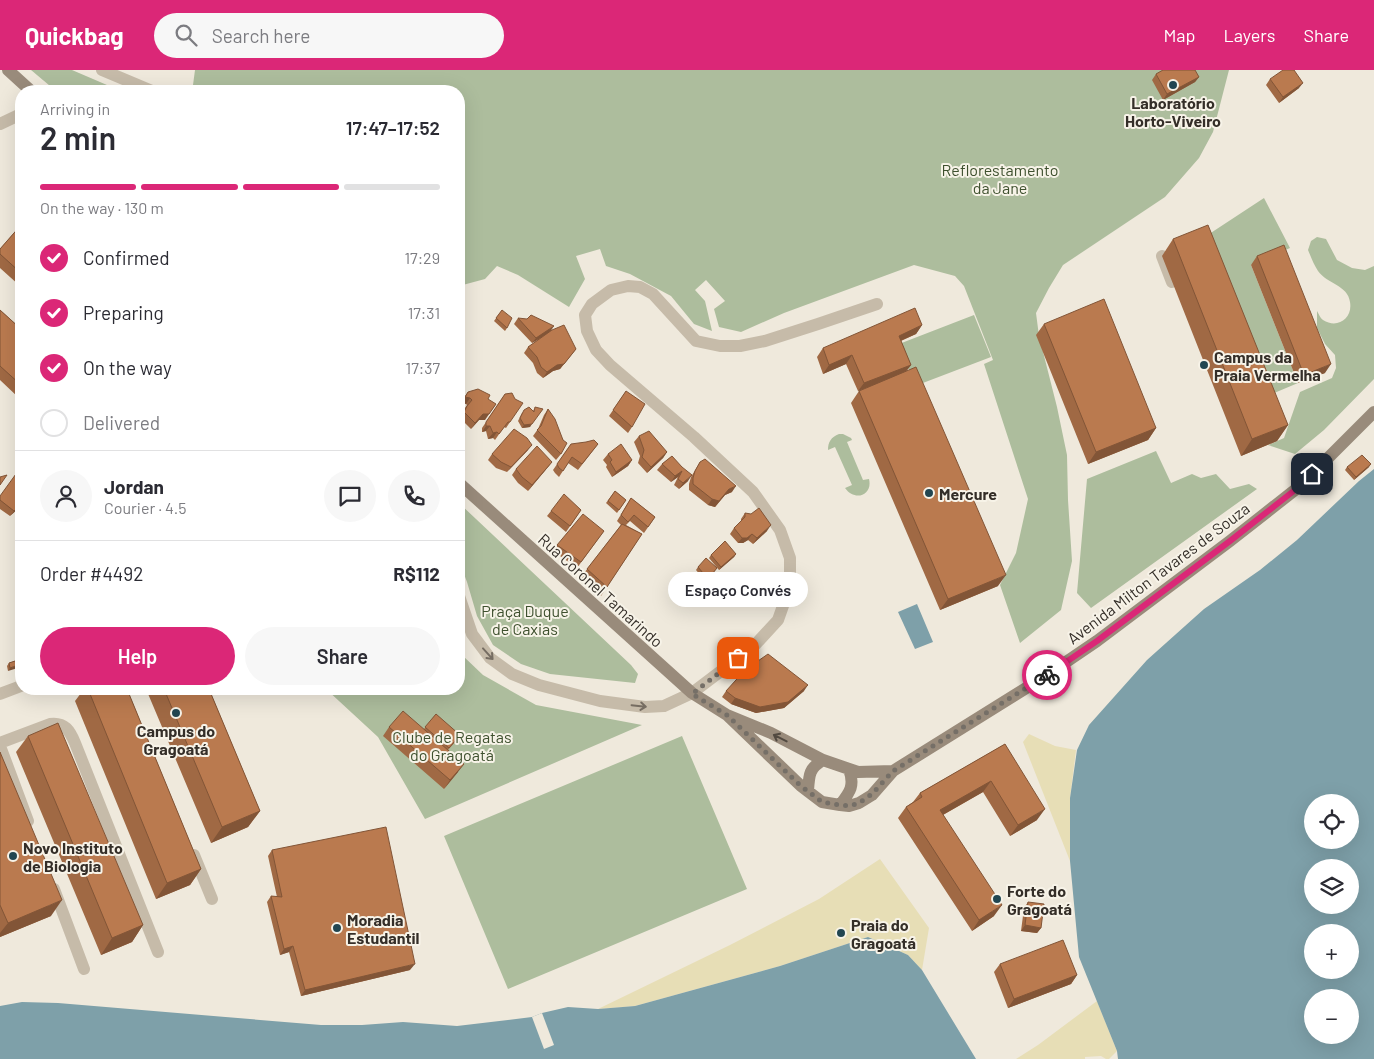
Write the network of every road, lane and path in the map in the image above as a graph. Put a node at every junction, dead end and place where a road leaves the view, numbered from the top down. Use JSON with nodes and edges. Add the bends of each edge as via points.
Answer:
{"nodes":[{"id":1,"x":8,"y":70,"type":"edge"},
{"id":2,"x":102,"y":70,"type":"edge"},
{"id":3,"x":24,"y":85,"type":"edge"},
{"id":4,"x":138,"y":85,"type":"edge"},
{"id":5,"x":15,"y":117,"type":"edge"},
{"id":6,"x":0,"y":124,"type":"edge"},
{"id":7,"x":1162,"y":256,"type":"dead end"},
{"id":8,"x":1175,"y":290,"type":"dead end"},
{"id":9,"x":877,"y":304,"type":"dead end"},
{"id":10,"x":1374,"y":412,"type":"edge"},
{"id":11,"x":465,"y":488,"type":"edge"},
{"id":12,"x":465,"y":614,"type":"edge"},
{"id":13,"x":15,"y":688,"type":"edge"},
{"id":14,"x":0,"y":694,"type":"edge"},
{"id":15,"x":692,"y":694,"type":"junction"},
{"id":16,"x":727,"y":715,"type":"junction"},
{"id":17,"x":0,"y":744,"type":"edge"},
{"id":18,"x":823,"y":760,"type":"junction"},
{"id":19,"x":849,"y":769,"type":"junction"},
{"id":20,"x":893,"y":771,"type":"junction"},
{"id":21,"x":808,"y":791,"type":"junction"},
{"id":22,"x":840,"y":805,"type":"junction"},
{"id":23,"x":32,"y":830,"type":"edge"},
{"id":24,"x":190,"y":844,"type":"edge"},
{"id":25,"x":49,"y":876,"type":"edge"},
{"id":26,"x":212,"y":899,"type":"dead end"},
{"id":27,"x":158,"y":952,"type":"dead end"},
{"id":28,"x":84,"y":969,"type":"dead end"}],
"edges":[{"from":1,"to":3,"type":"main road"},
{"from":2,"to":4,"type":"street"},
{"from":5,"to":6,"type":"street"},
{"from":7,"to":8,"type":"street"},
{"from":9,"to":15,"type":"street","via":[[740,346],[696,341],[653,294],[640,287],[611,290],[592,304],[585,315],[587,331],[596,350],[610,365],[753,492],[780,530],[790,558],[790,586],[778,620],[754,646]]},
{"from":10,"to":20,"type":"main road","name":"Avenida Milton Tavares de Souza","via":[[1300,486],[1097,641]]},
{"from":11,"to":15,"type":"main road","name":"Rua Coronel Tamarindo"},
{"from":12,"to":15,"type":"street","one_way":true,"via":[[472,634],[490,658],[512,674],[539,685],[600,701],[645,708],[664,706]]},
{"from":13,"to":14,"type":"street"},
{"from":15,"to":16,"type":"main road","name":"Rua Coronel Tamarindo"},
{"from":18,"to":16,"type":"main road","name":"Rua Coronel Tamarindo","one_way":true},
{"from":16,"to":21,"type":"main road","name":"Rua Coronel Tamarindo"},
{"from":17,"to":23,"type":"street"},
{"from":17,"to":27,"type":"street","via":[[50,724],[62,724],[68,728]]},
{"from":18,"to":19,"type":"main road","name":"Rua Coronel Tamarindo"},
{"from":18,"to":21,"type":"main road","via":[[810,771]]},
{"from":19,"to":20,"type":"main road","name":"Rua Coronel Tamarindo","via":[[867,773]]},
{"from":19,"to":22,"type":"main road","via":[[852,788]]},
{"from":20,"to":22,"type":"main road","name":"Rua Coronel Tamarindo","via":[[859,803]]},
{"from":21,"to":22,"type":"main road","name":"Rua Coronel Tamarindo","via":[[822,802]]},
{"from":24,"to":26,"type":"street"},
{"from":25,"to":28,"type":"street"}]}
